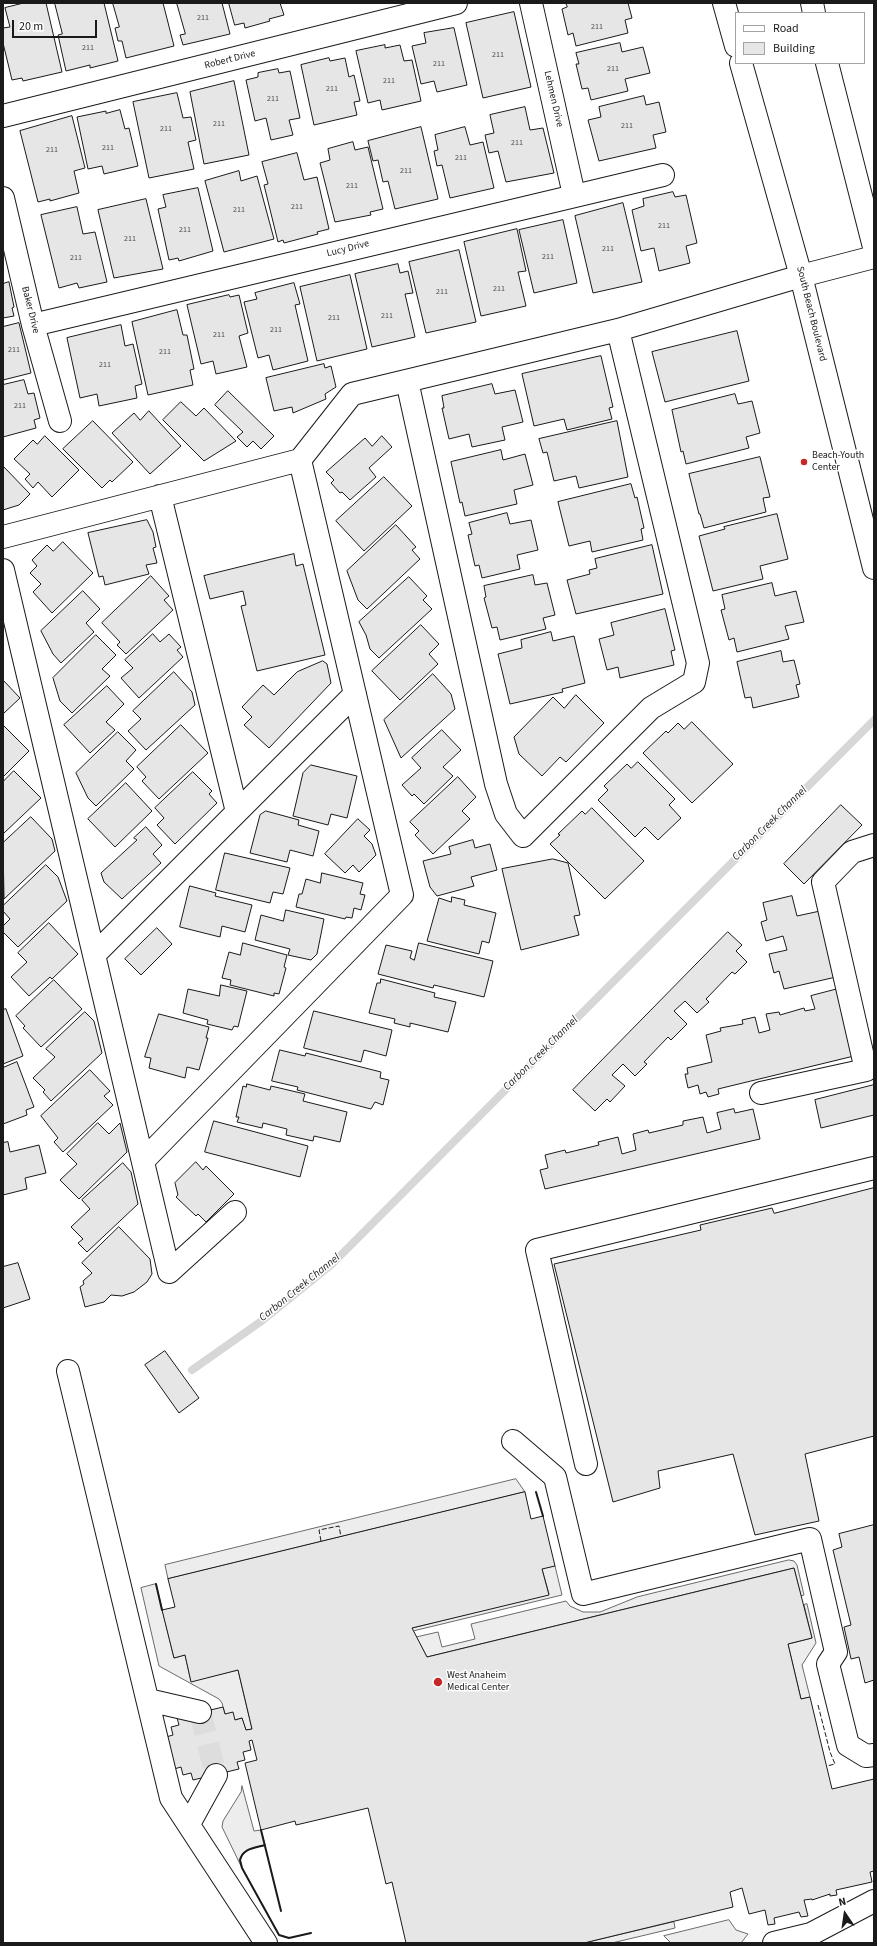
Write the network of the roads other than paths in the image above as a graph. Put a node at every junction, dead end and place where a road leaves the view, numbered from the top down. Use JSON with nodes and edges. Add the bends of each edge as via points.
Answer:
{"nodes":[{"id":1,"x":456,"y":3,"type":"edge"},
{"id":2,"x":531,"y":3,"type":"edge"},
{"id":3,"x":724,"y":3,"type":"edge"},
{"id":4,"x":735,"y":42,"type":"edge"},
{"id":5,"x":741,"y":64,"type":"edge"},
{"id":6,"x":827,"y":64,"type":"edge"},
{"id":7,"x":3,"y":116,"type":"edge"},
{"id":8,"x":663,"y":175,"type":"dead end"},
{"id":9,"x":574,"y":195,"type":"junction"},
{"id":10,"x":3,"y":198,"type":"edge"},
{"id":11,"x":874,"y":248,"type":"edge"},
{"id":12,"x":874,"y":257,"type":"edge"},
{"id":13,"x":801,"y":276,"type":"junction"},
{"id":14,"x":33,"y":325,"type":"junction"},
{"id":15,"x":618,"y":330,"type":"junction"},
{"id":16,"x":407,"y":381,"type":"junction"},
{"id":17,"x":60,"y":421,"type":"dead end"},
{"id":18,"x":300,"y":460,"type":"junction"},
{"id":19,"x":160,"y":496,"type":"junction"},
{"id":20,"x":3,"y":537,"type":"edge"},
{"id":21,"x":874,"y":568,"type":"edge"},
{"id":22,"x":3,"y":570,"type":"edge"},
{"id":23,"x":355,"y":694,"type":"junction"},
{"id":24,"x":237,"y":812,"type":"junction"},
{"id":25,"x":874,"y":845,"type":"edge"},
{"id":26,"x":94,"y":955,"type":"junction"},
{"id":27,"x":870,"y":1069,"type":"edge"},
{"id":28,"x":761,"y":1093,"type":"dead end"},
{"id":29,"x":143,"y":1161,"type":"junction"},
{"id":30,"x":874,"y":1168,"type":"edge"},
{"id":31,"x":235,"y":1212,"type":"dead end"},
{"id":32,"x":68,"y":1371,"type":"dead end"},
{"id":33,"x":514,"y":1441,"type":"dead end"},
{"id":34,"x":586,"y":1464,"type":"dead end"},
{"id":35,"x":148,"y":1700,"type":"junction"},
{"id":36,"x":200,"y":1712,"type":"dead end"},
{"id":37,"x":874,"y":1754,"type":"edge"},
{"id":38,"x":216,"y":1775,"type":"tunnel mouth"},
{"id":39,"x":189,"y":1824,"type":"junction"},
{"id":40,"x":874,"y":1901,"type":"edge"},
{"id":41,"x":266,"y":1943,"type":"edge"},
{"id":42,"x":774,"y":1943,"type":"edge"}],
"edges":[{"from":1,"to":7,"type":"street","name":"Robert Drive"},
{"from":2,"to":9,"type":"street","name":"Lehmen Drive"},
{"from":3,"to":4,"type":"street"},
{"from":5,"to":13,"type":"street","name":"South Beach Boulevard"},
{"from":6,"to":11,"type":"street"},
{"from":8,"to":9,"type":"street","name":"Lucy Drive"},
{"from":9,"to":14,"type":"street","name":"Lucy Drive"},
{"from":10,"to":14,"type":"street","name":"Baker Drive"},
{"from":12,"to":13,"type":"street"},
{"from":13,"to":15,"type":"street"},
{"from":13,"to":21,"type":"street","name":"South Beach Boulevard"},
{"from":14,"to":17,"type":"street","name":"Baker Drive"},
{"from":15,"to":16,"type":"street"},
{"from":15,"to":16,"type":"street","via":[[698,663],[694,682],[651,708],[523,836],[506,814],[496,784]]},
{"from":16,"to":18,"type":"street","via":[[352,394]]},
{"from":18,"to":19,"type":"street"},
{"from":18,"to":23,"type":"street"},
{"from":19,"to":20,"type":"street"},
{"from":19,"to":24,"type":"street"},
{"from":22,"to":26,"type":"street"},
{"from":23,"to":24,"type":"street"},
{"from":23,"to":29,"type":"street","via":[[402,895]]},
{"from":24,"to":26,"type":"street"},
{"from":25,"to":27,"type":"street","via":[[852,852],[823,882]]},
{"from":26,"to":29,"type":"street"},
{"from":27,"to":28,"type":"street"},
{"from":29,"to":31,"type":"street","via":[[169,1272]]},
{"from":30,"to":34,"type":"street","via":[[537,1250]]},
{"from":32,"to":35,"type":"street"},
{"from":33,"to":37,"type":"street","via":[[555,1477],[583,1594],[810,1539],[836,1652],[828,1664],[848,1745],[866,1756]]},
{"from":35,"to":36,"type":"street"},
{"from":35,"to":39,"type":"street","via":[[171,1798]]},
{"from":38,"to":39,"type":"street"},
{"from":39,"to":41,"type":"street"},
{"from":40,"to":42,"type":"street","via":[[811,1934]]}]}
